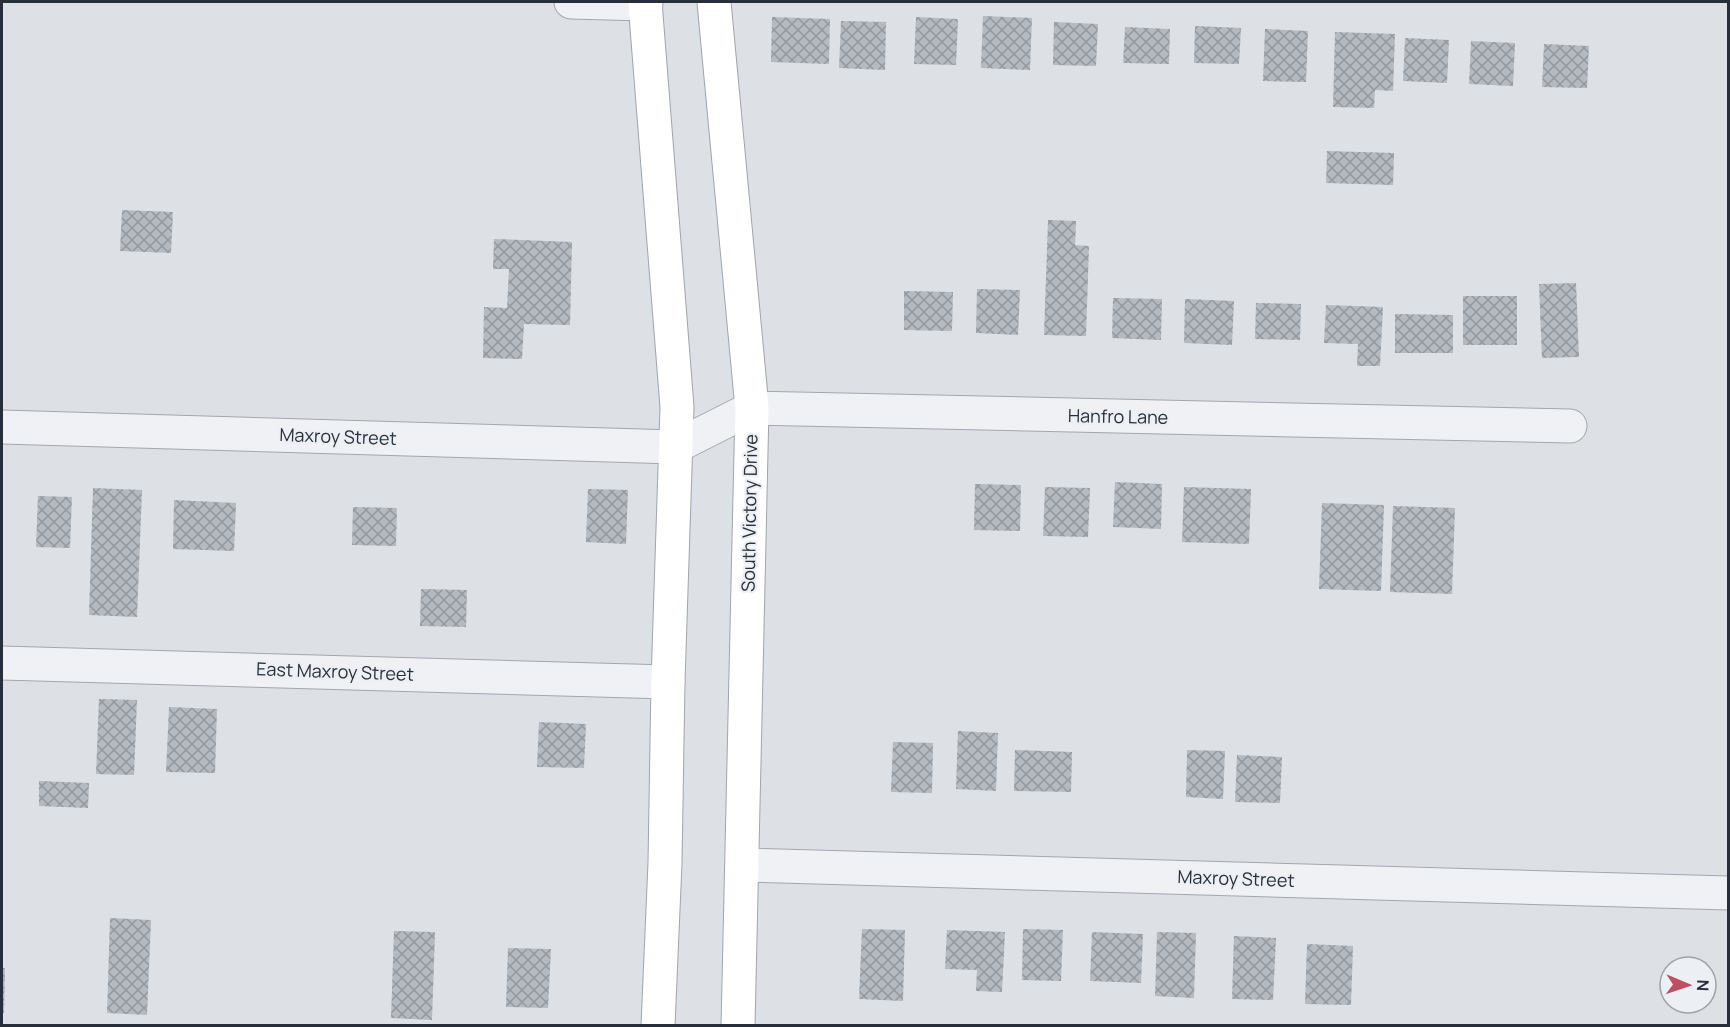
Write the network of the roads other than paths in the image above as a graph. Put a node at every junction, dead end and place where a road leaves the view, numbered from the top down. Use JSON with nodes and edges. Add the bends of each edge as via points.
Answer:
{"nodes":[{"id":1,"x":571,"y":2,"type":"edge"},
{"id":2,"x":714,"y":2,"type":"edge"},
{"id":3,"x":646,"y":3,"type":"edge"},
{"id":4,"x":752,"y":408,"type":"junction"},
{"id":5,"x":1570,"y":426,"type":"dead end"},
{"id":6,"x":2,"y":427,"type":"edge"},
{"id":7,"x":675,"y":447,"type":"junction"},
{"id":8,"x":2,"y":663,"type":"edge"},
{"id":9,"x":668,"y":682,"type":"junction"},
{"id":10,"x":743,"y":865,"type":"junction"},
{"id":11,"x":1728,"y":893,"type":"edge"},
{"id":12,"x":658,"y":1026,"type":"edge"},
{"id":13,"x":738,"y":1026,"type":"edge"}],
"edges":[{"from":1,"to":3,"type":"street"},
{"from":2,"to":4,"type":"main road","name":"South Victory Drive"},
{"from":3,"to":7,"type":"main road","via":[[677,407]]},
{"from":4,"to":5,"type":"street","name":"Hanfro Lane"},
{"from":4,"to":7,"type":"street","name":"Hanfro Lane"},
{"from":4,"to":10,"type":"main road","name":"South Victory Drive"},
{"from":6,"to":7,"type":"street","name":"Maxroy Street"},
{"from":7,"to":9,"type":"main road"},
{"from":8,"to":9,"type":"street","name":"East Maxroy Street"},
{"from":9,"to":12,"type":"main road","via":[[666,863]]},
{"from":10,"to":11,"type":"street","name":"Maxroy Street"},
{"from":10,"to":13,"type":"main road","name":"South Victory Drive"}]}
